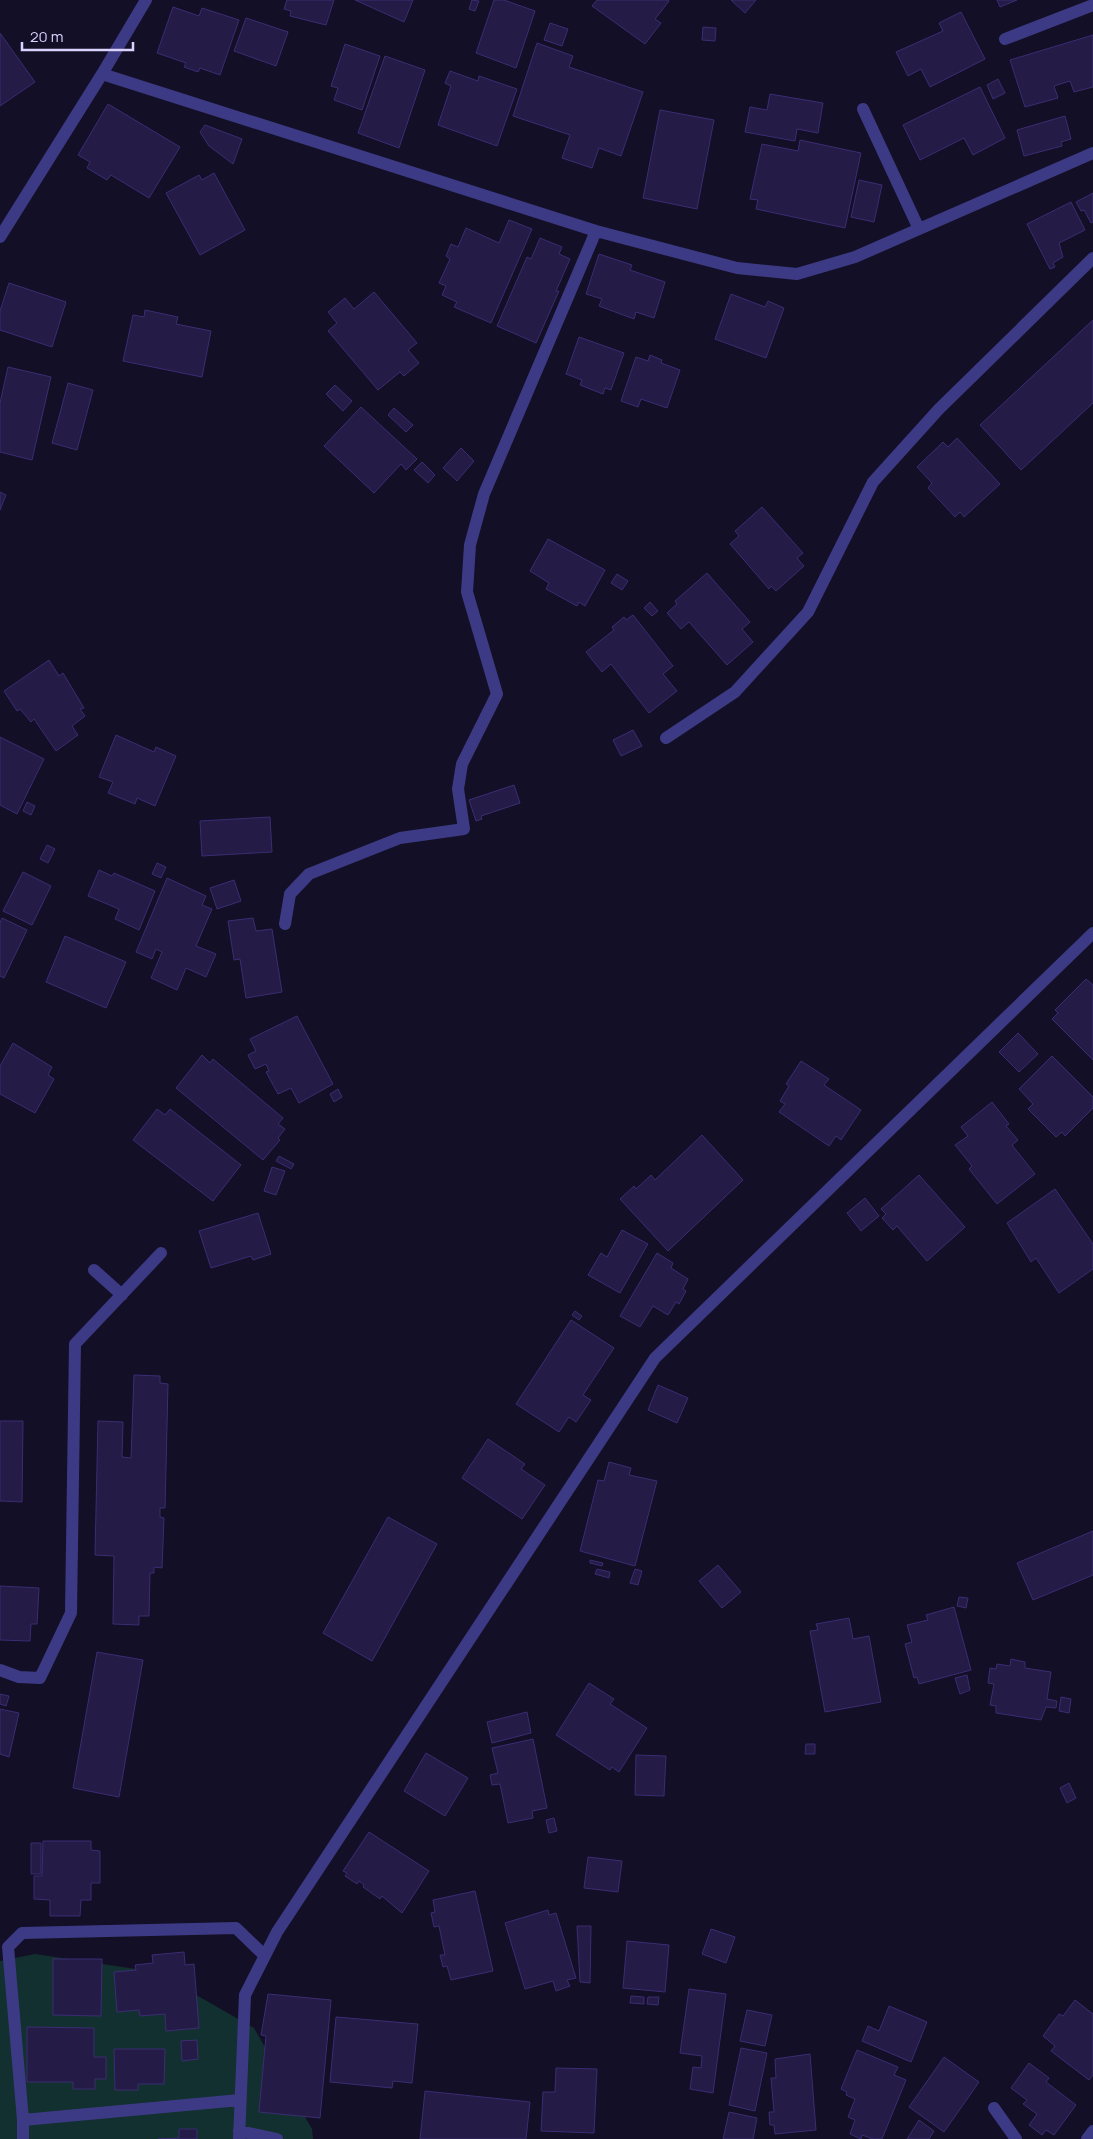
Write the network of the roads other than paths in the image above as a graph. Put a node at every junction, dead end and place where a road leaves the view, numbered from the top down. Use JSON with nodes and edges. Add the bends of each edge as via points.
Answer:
{"nodes":[{"id":1,"x":146,"y":0,"type":"edge"},
{"id":2,"x":1093,"y":6,"type":"edge"},
{"id":3,"x":1005,"y":39,"type":"dead end"},
{"id":4,"x":102,"y":74,"type":"junction"},
{"id":5,"x":863,"y":109,"type":"dead end"},
{"id":6,"x":1093,"y":153,"type":"edge"},
{"id":7,"x":919,"y":229,"type":"junction"},
{"id":8,"x":596,"y":230,"type":"junction"},
{"id":9,"x":0,"y":237,"type":"edge"},
{"id":10,"x":1093,"y":258,"type":"edge"},
{"id":11,"x":666,"y":738,"type":"dead end"},
{"id":12,"x":285,"y":924,"type":"dead end"},
{"id":13,"x":1093,"y":933,"type":"edge"},
{"id":14,"x":161,"y":1253,"type":"dead end"},
{"id":15,"x":94,"y":1270,"type":"dead end"},
{"id":16,"x":122,"y":1295,"type":"junction"},
{"id":17,"x":0,"y":1670,"type":"edge"},
{"id":18,"x":265,"y":1956,"type":"junction"},
{"id":19,"x":240,"y":2100,"type":"junction"},
{"id":20,"x":994,"y":2108,"type":"dead end"},
{"id":21,"x":22,"y":2120,"type":"junction"},
{"id":22,"x":1093,"y":2131,"type":"edge"},
{"id":23,"x":239,"y":2135,"type":"edge"},
{"id":24,"x":23,"y":2139,"type":"edge"},
{"id":25,"x":277,"y":2139,"type":"edge"},
{"id":26,"x":1016,"y":2139,"type":"edge"},
{"id":27,"x":1088,"y":2139,"type":"edge"}],
"edges":[{"from":1,"to":4,"type":"street"},
{"from":2,"to":3,"type":"street"},
{"from":4,"to":8,"type":"street"},
{"from":4,"to":9,"type":"street"},
{"from":5,"to":7,"type":"street"},
{"from":6,"to":7,"type":"street"},
{"from":7,"to":8,"type":"street","via":[[855,257],[797,274],[737,268]]},
{"from":8,"to":12,"type":"street","via":[[484,494],[470,545],[467,592],[497,694],[462,764],[458,789],[464,830],[400,838],[309,874],[290,894]]},
{"from":10,"to":11,"type":"street","via":[[939,409],[873,482],[808,612],[735,692]]},
{"from":13,"to":18,"type":"street","via":[[655,1358]]},
{"from":14,"to":16,"type":"street"},
{"from":15,"to":16,"type":"street"},
{"from":16,"to":17,"type":"street","via":[[75,1344],[71,1613],[40,1678]]},
{"from":18,"to":19,"type":"street","via":[[245,1995]]},
{"from":18,"to":21,"type":"street","via":[[236,1928],[22,1933],[8,1947]]},
{"from":19,"to":21,"type":"street"},
{"from":19,"to":23,"type":"street"},
{"from":20,"to":26,"type":"street"},
{"from":21,"to":24,"type":"street"},
{"from":22,"to":27,"type":"street"},
{"from":23,"to":25,"type":"street"}]}
